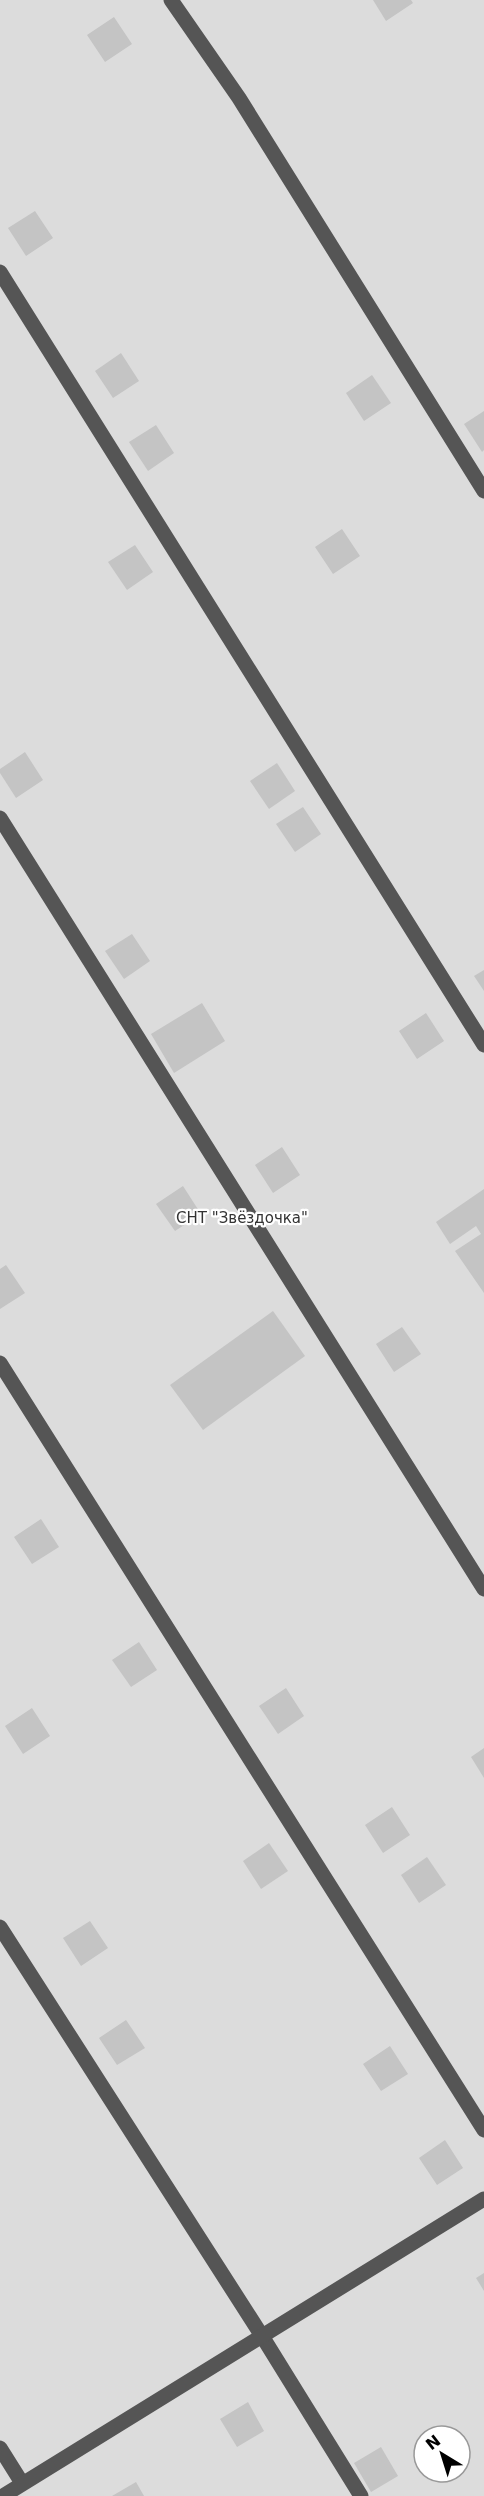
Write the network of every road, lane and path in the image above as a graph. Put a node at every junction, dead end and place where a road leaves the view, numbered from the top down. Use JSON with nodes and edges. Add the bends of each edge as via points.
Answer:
{"nodes":[{"id":1,"x":171,"y":0,"type":"edge"},
{"id":2,"x":0,"y":272,"type":"edge"},
{"id":3,"x":484,"y":491,"type":"edge"},
{"id":4,"x":0,"y":818,"type":"edge"},
{"id":5,"x":484,"y":1044,"type":"edge"},
{"id":6,"x":0,"y":1363,"type":"edge"},
{"id":7,"x":484,"y":1589,"type":"edge"},
{"id":8,"x":0,"y":1927,"type":"edge"},
{"id":9,"x":484,"y":2130,"type":"edge"},
{"id":10,"x":484,"y":2199,"type":"edge"},
{"id":11,"x":262,"y":2336,"type":"junction"},
{"id":12,"x":0,"y":2448,"type":"edge"},
{"id":13,"x":15,"y":2491,"type":"edge"},
{"id":14,"x":361,"y":2496,"type":"edge"}],
"edges":[{"from":1,"to":3,"type":"street","via":[[239,98]]},
{"from":2,"to":5,"type":"street"},
{"from":4,"to":7,"type":"street"},
{"from":6,"to":9,"type":"street"},
{"from":8,"to":11,"type":"street"},
{"from":10,"to":11,"type":"street"},
{"from":11,"to":13,"type":"street"},
{"from":11,"to":14,"type":"street"},
{"from":12,"to":13,"type":"street"}]}
